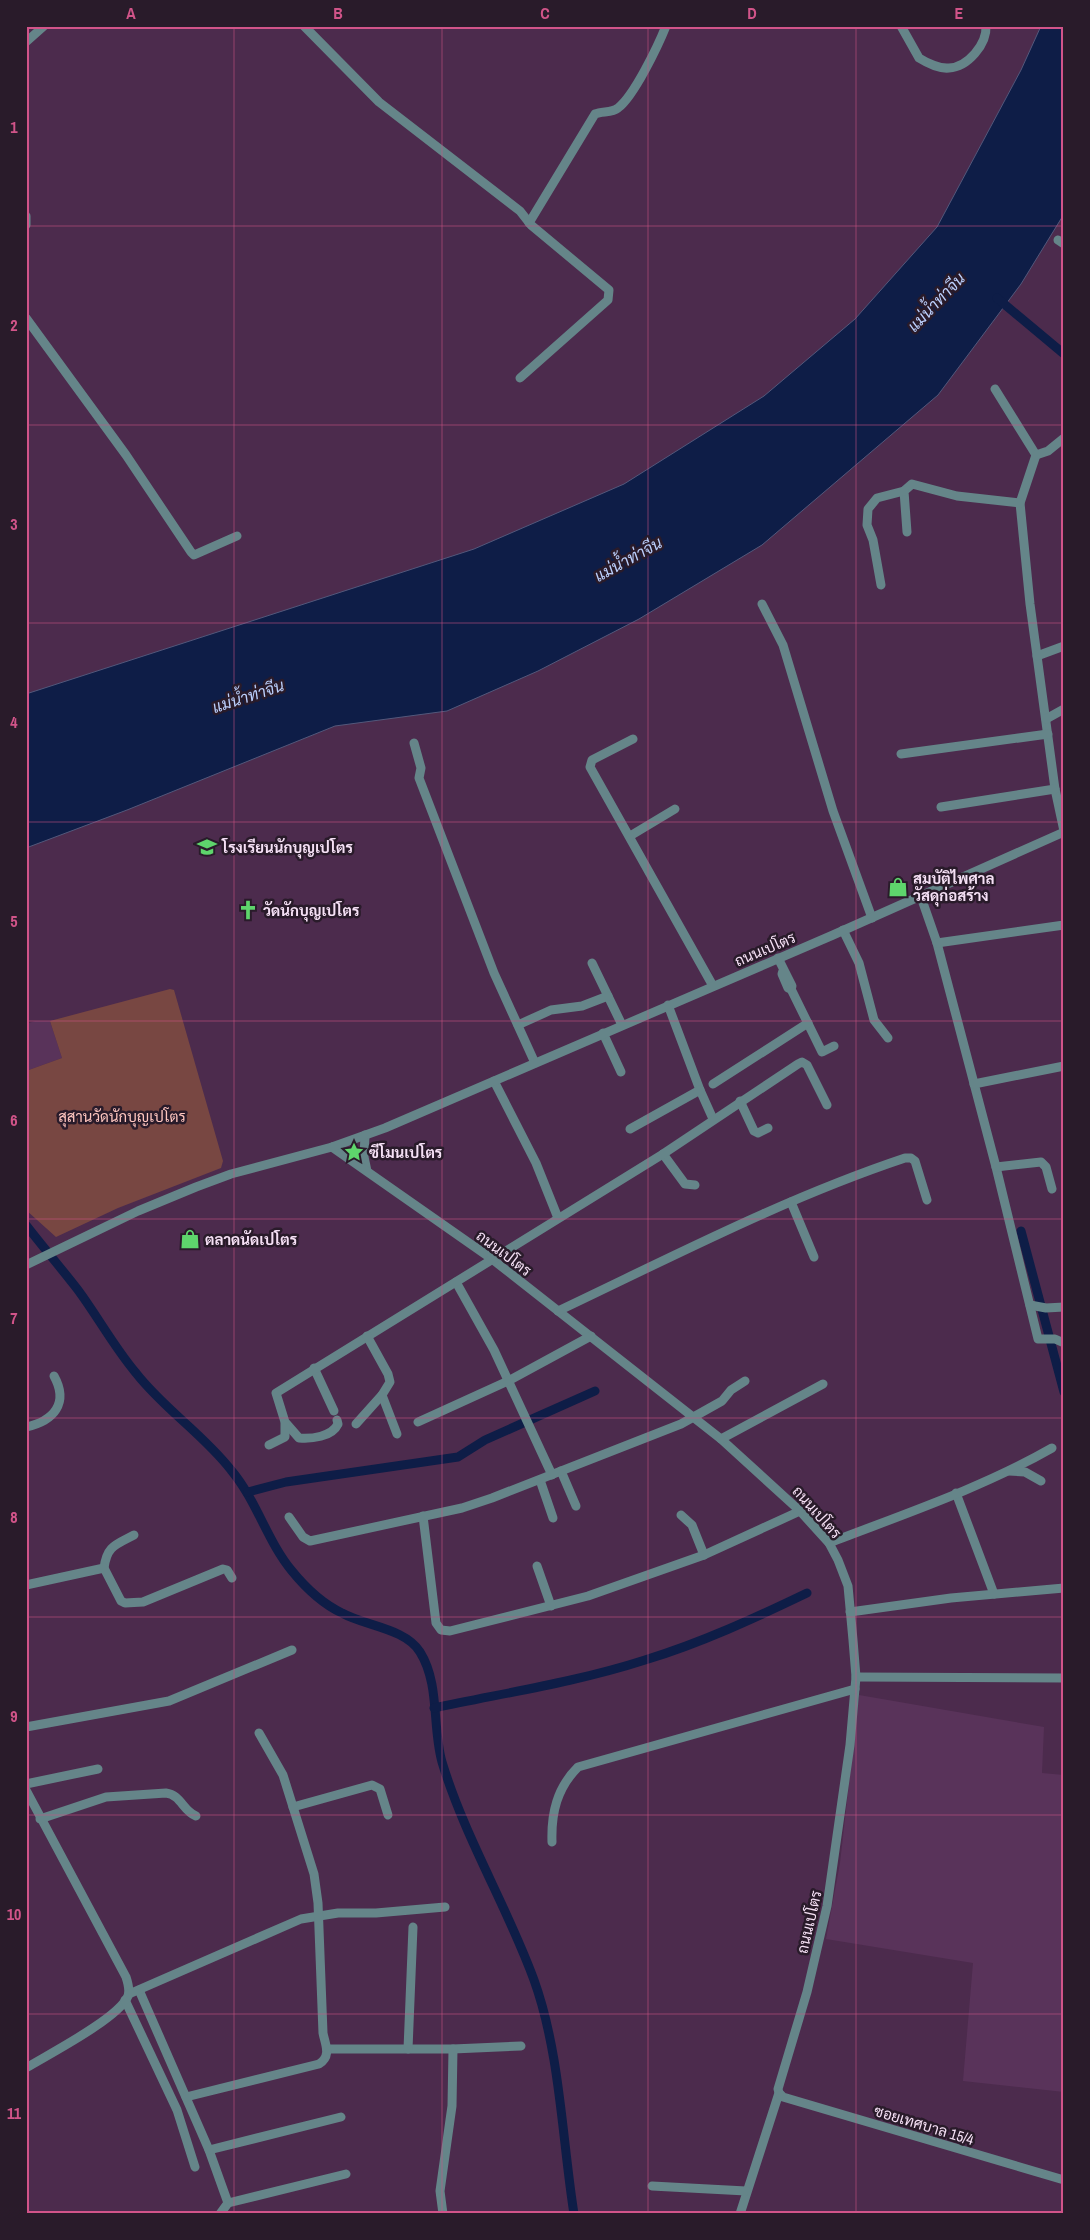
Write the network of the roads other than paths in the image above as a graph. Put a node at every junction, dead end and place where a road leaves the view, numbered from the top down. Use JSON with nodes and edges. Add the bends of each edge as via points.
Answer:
{"nodes":[{"id":1,"x":44,"y":26,"type":"edge"},
{"id":2,"x":304,"y":26,"type":"edge"},
{"id":3,"x":666,"y":26,"type":"edge"},
{"id":4,"x":901,"y":26,"type":"edge"},
{"id":5,"x":986,"y":26,"type":"edge"},
{"id":6,"x":26,"y":42,"type":"edge"},
{"id":7,"x":26,"y":216,"type":"edge"},
{"id":8,"x":529,"y":223,"type":"junction"},
{"id":9,"x":26,"y":225,"type":"edge"},
{"id":10,"x":26,"y":318,"type":"edge"},
{"id":11,"x":520,"y":378,"type":"dead end"},
{"id":12,"x":996,"y":389,"type":"dead end"},
{"id":13,"x":1064,"y":438,"type":"edge"},
{"id":14,"x":1036,"y":455,"type":"junction"},
{"id":15,"x":904,"y":491,"type":"junction"},
{"id":16,"x":1020,"y":503,"type":"junction"},
{"id":17,"x":906,"y":532,"type":"dead end"},
{"id":18,"x":237,"y":536,"type":"dead end"},
{"id":19,"x":880,"y":585,"type":"dead end"},
{"id":20,"x":762,"y":604,"type":"dead end"},
{"id":21,"x":1064,"y":646,"type":"edge"},
{"id":22,"x":1037,"y":656,"type":"junction"},
{"id":23,"x":1064,"y":709,"type":"edge"},
{"id":24,"x":1046,"y":719,"type":"junction"},
{"id":25,"x":1048,"y":734,"type":"junction"},
{"id":26,"x":633,"y":740,"type":"dead end"},
{"id":27,"x":414,"y":743,"type":"dead end"},
{"id":28,"x":901,"y":754,"type":"dead end"},
{"id":29,"x":1055,"y":789,"type":"junction"},
{"id":30,"x":941,"y":807,"type":"dead end"},
{"id":31,"x":675,"y":810,"type":"dead end"},
{"id":32,"x":1064,"y":832,"type":"edge"},
{"id":33,"x":630,"y":836,"type":"junction"},
{"id":34,"x":921,"y":896,"type":"junction"},
{"id":35,"x":872,"y":918,"type":"junction"},
{"id":36,"x":1064,"y":925,"type":"edge"},
{"id":37,"x":843,"y":930,"type":"junction"},
{"id":38,"x":937,"y":943,"type":"junction"},
{"id":39,"x":778,"y":958,"type":"junction"},
{"id":40,"x":592,"y":963,"type":"dead end"},
{"id":41,"x":714,"y":986,"type":"junction"},
{"id":42,"x":608,"y":996,"type":"junction"},
{"id":43,"x":668,"y":1005,"type":"junction"},
{"id":44,"x":808,"y":1023,"type":"junction"},
{"id":45,"x":518,"y":1025,"type":"junction"},
{"id":46,"x":622,"y":1025,"type":"junction"},
{"id":47,"x":603,"y":1033,"type":"junction"},
{"id":48,"x":888,"y":1038,"type":"dead end"},
{"id":49,"x":834,"y":1046,"type":"dead end"},
{"id":50,"x":535,"y":1063,"type":"junction"},
{"id":51,"x":1064,"y":1066,"type":"edge"},
{"id":52,"x":621,"y":1072,"type":"dead end"},
{"id":53,"x":494,"y":1081,"type":"junction"},
{"id":54,"x":712,"y":1084,"type":"dead end"},
{"id":55,"x":974,"y":1084,"type":"junction"},
{"id":56,"x":700,"y":1090,"type":"junction"},
{"id":57,"x":740,"y":1101,"type":"junction"},
{"id":58,"x":827,"y":1104,"type":"dead end"},
{"id":59,"x":713,"y":1119,"type":"junction"},
{"id":60,"x":768,"y":1128,"type":"dead end"},
{"id":61,"x":630,"y":1129,"type":"dead end"},
{"id":62,"x":365,"y":1135,"type":"junction"},
{"id":63,"x":332,"y":1147,"type":"junction"},
{"id":64,"x":663,"y":1154,"type":"junction"},
{"id":65,"x":996,"y":1167,"type":"junction"},
{"id":66,"x":367,"y":1171,"type":"junction"},
{"id":67,"x":695,"y":1185,"type":"dead end"},
{"id":68,"x":1052,"y":1189,"type":"dead end"},
{"id":69,"x":927,"y":1200,"type":"dead end"},
{"id":70,"x":791,"y":1202,"type":"junction"},
{"id":71,"x":558,"y":1218,"type":"junction"},
{"id":72,"x":814,"y":1257,"type":"dead end"},
{"id":73,"x":492,"y":1259,"type":"junction"},
{"id":74,"x":26,"y":1265,"type":"edge"},
{"id":75,"x":456,"y":1282,"type":"junction"},
{"id":76,"x":1032,"y":1305,"type":"junction"},
{"id":77,"x":1064,"y":1307,"type":"edge"},
{"id":78,"x":558,"y":1311,"type":"junction"},
{"id":79,"x":367,"y":1336,"type":"junction"},
{"id":80,"x":590,"y":1336,"type":"junction"},
{"id":81,"x":1059,"y":1341,"type":"edge"},
{"id":82,"x":314,"y":1368,"type":"junction"},
{"id":83,"x":54,"y":1376,"type":"dead end"},
{"id":84,"x":508,"y":1381,"type":"junction"},
{"id":85,"x":745,"y":1381,"type":"dead end"},
{"id":86,"x":823,"y":1384,"type":"dead end"},
{"id":87,"x":382,"y":1395,"type":"junction"},
{"id":88,"x":692,"y":1418,"type":"junction"},
{"id":89,"x":285,"y":1422,"type":"junction"},
{"id":90,"x":418,"y":1422,"type":"dead end"},
{"id":91,"x":356,"y":1424,"type":"dead end"},
{"id":92,"x":26,"y":1427,"type":"edge"},
{"id":93,"x":397,"y":1434,"type":"dead end"},
{"id":94,"x":720,"y":1439,"type":"junction"},
{"id":95,"x":269,"y":1445,"type":"dead end"},
{"id":96,"x":1052,"y":1448,"type":"dead end"},
{"id":97,"x":1009,"y":1471,"type":"junction"},
{"id":98,"x":561,"y":1472,"type":"junction"},
{"id":99,"x":552,"y":1475,"type":"junction"},
{"id":100,"x":540,"y":1480,"type":"junction"},
{"id":101,"x":1041,"y":1481,"type":"dead end"},
{"id":102,"x":956,"y":1493,"type":"junction"},
{"id":103,"x":576,"y":1506,"type":"dead end"},
{"id":104,"x":800,"y":1511,"type":"junction"},
{"id":105,"x":681,"y":1514,"type":"dead end"},
{"id":106,"x":423,"y":1516,"type":"junction"},
{"id":107,"x":289,"y":1518,"type":"dead end"},
{"id":108,"x":553,"y":1518,"type":"dead end"},
{"id":109,"x":134,"y":1535,"type":"dead end"},
{"id":110,"x":829,"y":1543,"type":"junction"},
{"id":111,"x":704,"y":1555,"type":"junction"},
{"id":112,"x":537,"y":1566,"type":"dead end"},
{"id":113,"x":104,"y":1568,"type":"junction"},
{"id":114,"x":232,"y":1578,"type":"dead end"},
{"id":115,"x":26,"y":1585,"type":"edge"},
{"id":116,"x":1064,"y":1588,"type":"edge"},
{"id":117,"x":994,"y":1594,"type":"junction"},
{"id":118,"x":551,"y":1606,"type":"junction"},
{"id":119,"x":850,"y":1612,"type":"junction"},
{"id":120,"x":292,"y":1650,"type":"dead end"},
{"id":121,"x":856,"y":1677,"type":"junction"},
{"id":122,"x":1064,"y":1678,"type":"edge"},
{"id":123,"x":855,"y":1689,"type":"junction"},
{"id":124,"x":26,"y":1728,"type":"edge"},
{"id":125,"x":260,"y":1733,"type":"dead end"},
{"id":126,"x":98,"y":1769,"type":"dead end"},
{"id":127,"x":26,"y":1784,"type":"edge"},
{"id":128,"x":26,"y":1790,"type":"edge"},
{"id":129,"x":293,"y":1808,"type":"junction"},
{"id":130,"x":388,"y":1815,"type":"dead end"},
{"id":131,"x":196,"y":1816,"type":"dead end"},
{"id":132,"x":40,"y":1818,"type":"junction"},
{"id":133,"x":552,"y":1842,"type":"dead end"},
{"id":134,"x":445,"y":1907,"type":"dead end"},
{"id":135,"x":318,"y":1915,"type":"junction"},
{"id":136,"x":413,"y":1927,"type":"dead end"},
{"id":137,"x":139,"y":1990,"type":"junction"},
{"id":138,"x":127,"y":1997,"type":"junction"},
{"id":139,"x":521,"y":2046,"type":"dead end"},
{"id":140,"x":327,"y":2049,"type":"junction"},
{"id":141,"x":408,"y":2049,"type":"junction"},
{"id":142,"x":453,"y":2050,"type":"junction"},
{"id":143,"x":26,"y":2068,"type":"edge"},
{"id":144,"x":779,"y":2093,"type":"junction"},
{"id":145,"x":186,"y":2097,"type":"junction"},
{"id":146,"x":341,"y":2117,"type":"dead end"},
{"id":147,"x":210,"y":2150,"type":"junction"},
{"id":148,"x":195,"y":2167,"type":"dead end"},
{"id":149,"x":346,"y":2174,"type":"dead end"},
{"id":150,"x":1064,"y":2180,"type":"edge"},
{"id":151,"x":652,"y":2186,"type":"dead end"},
{"id":152,"x":746,"y":2191,"type":"junction"},
{"id":153,"x":228,"y":2203,"type":"junction"},
{"id":154,"x":220,"y":2214,"type":"edge"},
{"id":155,"x":443,"y":2214,"type":"edge"},
{"id":156,"x":740,"y":2214,"type":"edge"}],
"edges":[{"from":1,"to":6,"type":"street"},
{"from":2,"to":8,"type":"street","via":[[379,102],[520,211]]},
{"from":3,"to":8,"type":"street","via":[[647,68],[622,104],[614,110],[595,114]]},
{"from":4,"to":5,"type":"street","via":[[919,58],[949,68],[960,65],[981,46]]},
{"from":7,"to":9,"type":"street"},
{"from":8,"to":11,"type":"street","via":[[610,293],[608,300]]},
{"from":10,"to":18,"type":"street","via":[[115,439],[190,552],[194,555]]},
{"from":12,"to":14,"type":"street"},
{"from":13,"to":14,"type":"street"},
{"from":14,"to":16,"type":"street"},
{"from":15,"to":16,"type":"street","via":[[908,486],[917,484],[957,496]]},
{"from":15,"to":17,"type":"street"},
{"from":15,"to":19,"type":"street","via":[[877,498],[868,509],[867,525],[873,540]]},
{"from":16,"to":22,"type":"street"},
{"from":20,"to":35,"type":"street","via":[[783,645],[833,811]]},
{"from":21,"to":22,"type":"street"},
{"from":22,"to":24,"type":"street"},
{"from":23,"to":24,"type":"street"},
{"from":24,"to":25,"type":"street"},
{"from":25,"to":28,"type":"street"},
{"from":25,"to":29,"type":"street"},
{"from":26,"to":33,"type":"street","via":[[592,760],[590,767]]},
{"from":27,"to":45,"type":"street","via":[[421,768],[419,778],[494,973]]},
{"from":29,"to":30,"type":"street"},
{"from":29,"to":32,"type":"street"},
{"from":31,"to":33,"type":"street"},
{"from":32,"to":34,"type":"street","name":"ถนนเปโตร"},
{"from":33,"to":41,"type":"street"},
{"from":34,"to":35,"type":"street","name":"ถนนเปโตร"},
{"from":34,"to":38,"type":"street"},
{"from":35,"to":37,"type":"street","name":"ถนนเปโตร"},
{"from":36,"to":38,"type":"street"},
{"from":37,"to":39,"type":"street","name":"ถนนเปโตร"},
{"from":37,"to":48,"type":"street","via":[[859,964],[874,1020]]},
{"from":38,"to":55,"type":"street"},
{"from":39,"to":41,"type":"street","name":"ถนนเปโตร"},
{"from":39,"to":44,"type":"street"},
{"from":40,"to":42,"type":"street"},
{"from":41,"to":43,"type":"street","name":"ถนนเปโตร"},
{"from":42,"to":45,"type":"street","via":[[582,1006],[551,1010]]},
{"from":42,"to":46,"type":"street"},
{"from":43,"to":46,"type":"street","name":"ถนนเปโตร"},
{"from":43,"to":56,"type":"street"},
{"from":44,"to":49,"type":"street","via":[[822,1052]]},
{"from":44,"to":54,"type":"street"},
{"from":45,"to":50,"type":"street"},
{"from":46,"to":47,"type":"street","name":"ถนนเปโตร"},
{"from":47,"to":50,"type":"street","name":"ถนนเปโตร"},
{"from":47,"to":52,"type":"street"},
{"from":50,"to":53,"type":"street","name":"ถนนเปโตร"},
{"from":51,"to":55,"type":"street"},
{"from":53,"to":62,"type":"street","name":"ถนนเปโตร"},
{"from":53,"to":71,"type":"street","via":[[536,1163]]},
{"from":55,"to":65,"type":"street"},
{"from":56,"to":59,"type":"street"},
{"from":56,"to":61,"type":"street"},
{"from":57,"to":58,"type":"street","via":[[802,1062],[807,1065]]},
{"from":57,"to":59,"type":"street"},
{"from":57,"to":60,"type":"street","via":[[754,1131],[758,1133]]},
{"from":59,"to":64,"type":"street"},
{"from":62,"to":63,"type":"street","name":"ถนนเปโตร"},
{"from":62,"to":66,"type":"street"},
{"from":63,"to":66,"type":"street","name":"ถนนเปโตร"},
{"from":63,"to":74,"type":"street","via":[[224,1177],[138,1211]]},
{"from":64,"to":67,"type":"street","via":[[685,1184]]},
{"from":64,"to":71,"type":"street"},
{"from":65,"to":68,"type":"street","via":[[1041,1162],[1046,1167]]},
{"from":65,"to":76,"type":"street"},
{"from":66,"to":73,"type":"street","name":"ถนนเปโตร"},
{"from":69,"to":70,"type":"street","via":[[915,1161],[905,1158]]},
{"from":70,"to":72,"type":"street"},
{"from":70,"to":78,"type":"street"},
{"from":71,"to":73,"type":"street"},
{"from":73,"to":75,"type":"street"},
{"from":73,"to":78,"type":"street","name":"ถนนเปโตร"},
{"from":75,"to":79,"type":"street"},
{"from":75,"to":84,"type":"street"},
{"from":76,"to":77,"type":"street"},
{"from":76,"to":81,"type":"street","via":[[1038,1339]]},
{"from":78,"to":80,"type":"street","name":"ถนนเปโตร"},
{"from":79,"to":82,"type":"street"},
{"from":79,"to":87,"type":"street","via":[[388,1374],[388,1386]]},
{"from":80,"to":84,"type":"street"},
{"from":80,"to":88,"type":"street","name":"ถนนเปโตร"},
{"from":82,"to":89,"type":"street","via":[[276,1394]]},
{"from":82,"to":89,"type":"street","via":[[338,1424],[335,1430],[312,1439],[294,1435]]},
{"from":83,"to":92,"type":"street","via":[[61,1388],[56,1412]]},
{"from":84,"to":90,"type":"street"},
{"from":84,"to":99,"type":"street"},
{"from":85,"to":88,"type":"street","via":[[722,1401]]},
{"from":86,"to":94,"type":"street"},
{"from":87,"to":91,"type":"street"},
{"from":87,"to":93,"type":"street"},
{"from":88,"to":94,"type":"street","name":"ถนนเปโตร"},
{"from":88,"to":98,"type":"street"},
{"from":89,"to":95,"type":"street","via":[[285,1437]]},
{"from":94,"to":104,"type":"street","name":"ถนนเปโตร"},
{"from":96,"to":97,"type":"street"},
{"from":97,"to":101,"type":"street","via":[[1025,1472]]},
{"from":97,"to":102,"type":"street"},
{"from":98,"to":99,"type":"street"},
{"from":98,"to":103,"type":"street"},
{"from":99,"to":100,"type":"street"},
{"from":100,"to":106,"type":"street","via":[[462,1508]]},
{"from":100,"to":108,"type":"street"},
{"from":102,"to":110,"type":"street"},
{"from":102,"to":117,"type":"street"},
{"from":104,"to":110,"type":"street","name":"ถนนเปโตร"},
{"from":104,"to":111,"type":"street"},
{"from":105,"to":111,"type":"street","via":[[692,1525]]},
{"from":106,"to":107,"type":"street","via":[[310,1541]]},
{"from":106,"to":118,"type":"street","via":[[436,1623],[441,1630],[450,1631]]},
{"from":109,"to":113,"type":"street","via":[[112,1546],[105,1555]]},
{"from":110,"to":119,"type":"street","name":"ถนนเปโตร","via":[[844,1573]]},
{"from":111,"to":118,"type":"street"},
{"from":112,"to":118,"type":"street"},
{"from":113,"to":114,"type":"street","via":[[125,1603],[143,1602],[222,1569],[227,1570]]},
{"from":113,"to":115,"type":"street"},
{"from":116,"to":117,"type":"street"},
{"from":117,"to":119,"type":"street"},
{"from":119,"to":121,"type":"street","name":"ถนนเปโตร"},
{"from":120,"to":124,"type":"street","via":[[169,1701]]},
{"from":121,"to":122,"type":"street"},
{"from":121,"to":123,"type":"street","name":"ถนนเปโตร"},
{"from":123,"to":133,"type":"street","via":[[578,1767],[570,1774],[554,1805]]},
{"from":123,"to":144,"type":"street","name":"ถนนเปโตร","via":[[830,1893]]},
{"from":125,"to":129,"type":"street","via":[[283,1775]]},
{"from":126,"to":127,"type":"street"},
{"from":128,"to":132,"type":"street"},
{"from":129,"to":130,"type":"street","via":[[372,1785],[380,1789]]},
{"from":129,"to":135,"type":"street","via":[[314,1874]]},
{"from":131,"to":132,"type":"street","via":[[190,1814],[175,1795],[166,1792],[106,1797]]},
{"from":132,"to":138,"type":"street","via":[[126,1977]]},
{"from":134,"to":135,"type":"street"},
{"from":135,"to":137,"type":"street","via":[[273,1929]]},
{"from":135,"to":140,"type":"street","via":[[323,2032]]},
{"from":136,"to":141,"type":"street"},
{"from":137,"to":138,"type":"street"},
{"from":137,"to":145,"type":"street"},
{"from":138,"to":143,"type":"street","via":[[115,2012]]},
{"from":138,"to":148,"type":"street","via":[[177,2110]]},
{"from":139,"to":142,"type":"street"},
{"from":140,"to":141,"type":"street"},
{"from":140,"to":145,"type":"street","via":[[325,2061],[319,2064]]},
{"from":141,"to":142,"type":"street"},
{"from":142,"to":155,"type":"street","via":[[452,2106],[440,2191]]},
{"from":144,"to":150,"type":"street","name":"ซอยเทศบาล 15/4"},
{"from":144,"to":152,"type":"street","name":"ถนนเปโตร"},
{"from":145,"to":147,"type":"street"},
{"from":146,"to":147,"type":"street"},
{"from":147,"to":153,"type":"street"},
{"from":149,"to":153,"type":"street"},
{"from":151,"to":152,"type":"street"},
{"from":152,"to":156,"type":"street","name":"ถนนเปโตร"},
{"from":153,"to":154,"type":"street"}]}
